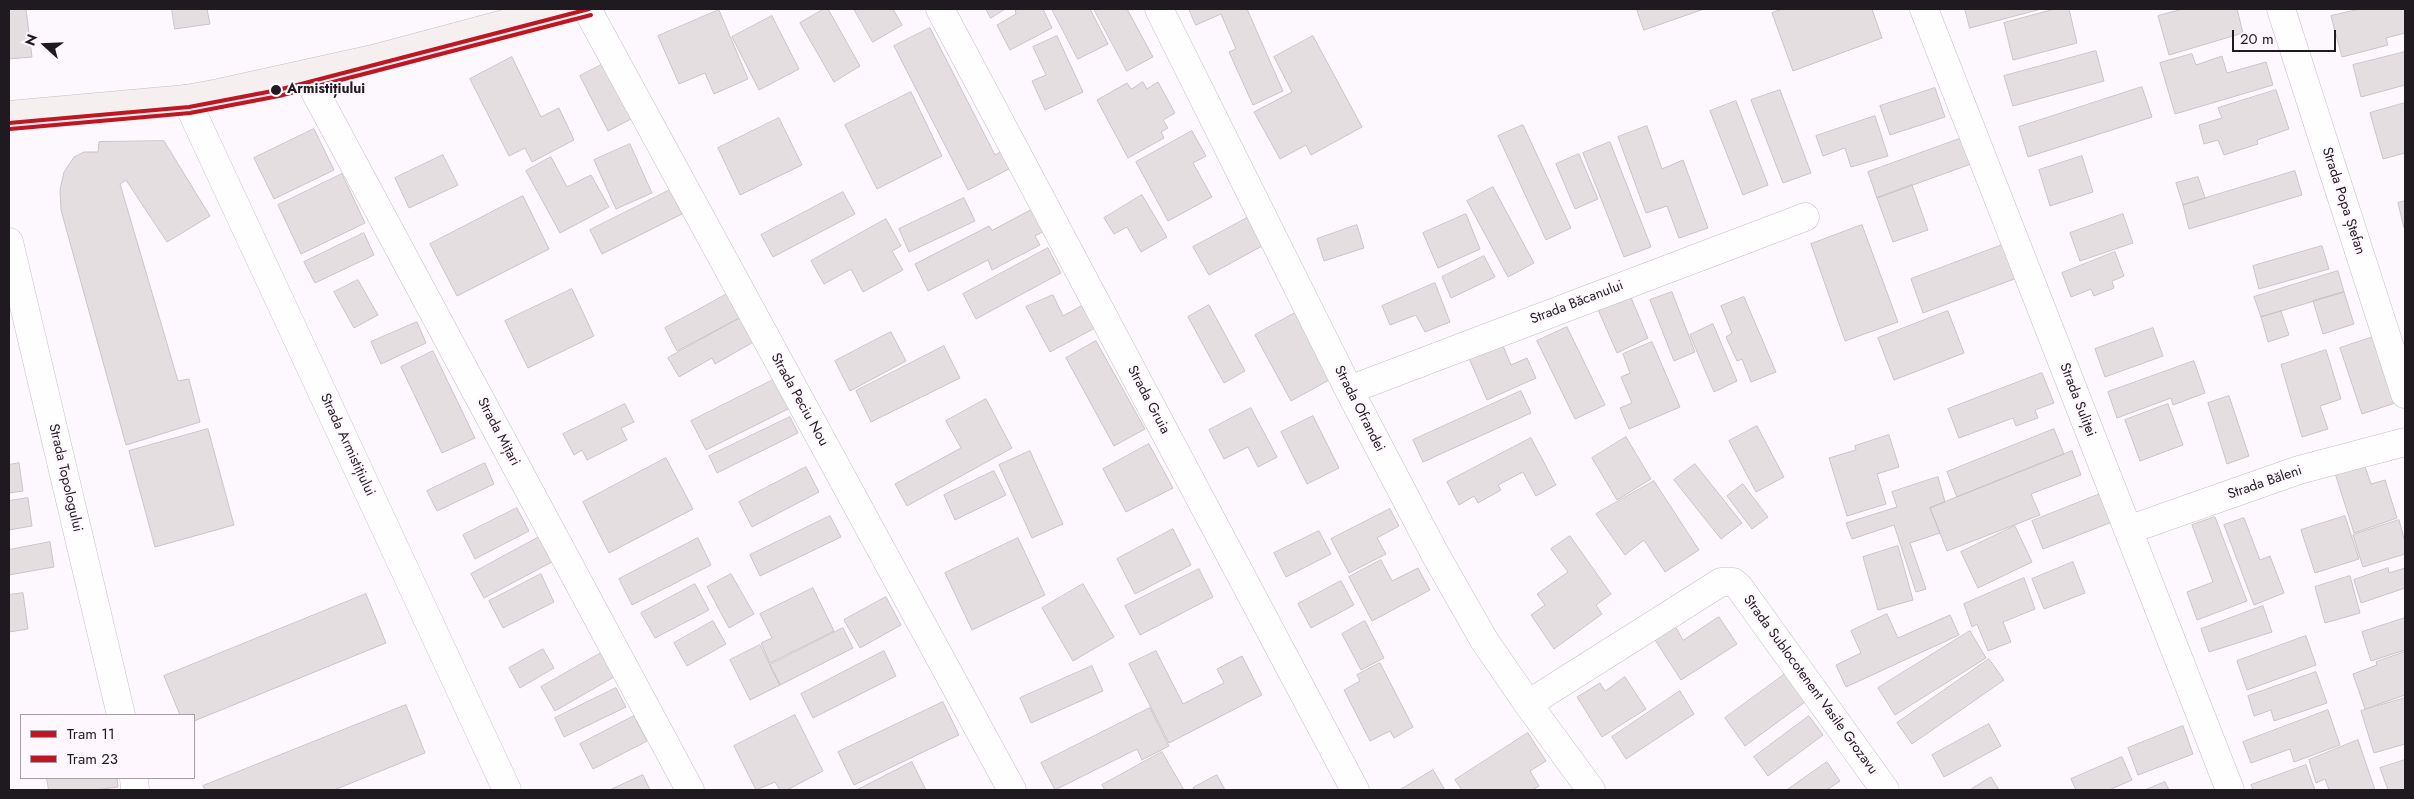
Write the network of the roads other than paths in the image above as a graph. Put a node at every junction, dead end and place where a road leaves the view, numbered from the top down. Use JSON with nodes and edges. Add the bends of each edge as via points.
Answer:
{"nodes":[{"id":1,"x":560,"y":9,"type":"edge"},
{"id":2,"x":587,"y":9,"type":"edge"},
{"id":3,"x":940,"y":9,"type":"edge"},
{"id":4,"x":1159,"y":9,"type":"edge"},
{"id":5,"x":1924,"y":9,"type":"edge"},
{"id":6,"x":2281,"y":9,"type":"edge"},
{"id":7,"x":306,"y":75,"type":"junction"},
{"id":8,"x":186,"y":100,"type":"junction"},
{"id":9,"x":9,"y":115,"type":"edge"},
{"id":10,"x":1805,"y":217,"type":"dead end"},
{"id":11,"x":9,"y":242,"type":"edge"},
{"id":12,"x":1349,"y":390,"type":"junction"},
{"id":13,"x":2405,"y":394,"type":"edge"},
{"id":14,"x":2405,"y":442,"type":"edge"},
{"id":15,"x":2128,"y":530,"type":"junction"},
{"id":16,"x":1528,"y":704,"type":"junction"},
{"id":17,"x":121,"y":714,"type":"edge"},
{"id":18,"x":507,"y":790,"type":"edge"},
{"id":19,"x":690,"y":790,"type":"edge"},
{"id":20,"x":1012,"y":790,"type":"edge"},
{"id":21,"x":1355,"y":790,"type":"edge"},
{"id":22,"x":1591,"y":790,"type":"edge"},
{"id":23,"x":1886,"y":790,"type":"edge"},
{"id":24,"x":2230,"y":790,"type":"edge"}],
"edges":[{"from":1,"to":7,"type":"main road"},
{"from":2,"to":20,"type":"street","name":"Strada Peciu Nou"},
{"from":3,"to":21,"type":"street","name":"Strada Gruia"},
{"from":4,"to":12,"type":"street","name":"Strada Ofrandei"},
{"from":5,"to":15,"type":"street","name":"Strada Suliței"},
{"from":6,"to":13,"type":"street","name":"Strada Popa Ștefan"},
{"from":7,"to":8,"type":"main road"},
{"from":7,"to":19,"type":"street","name":"Strada Mițari"},
{"from":8,"to":9,"type":"main road"},
{"from":8,"to":18,"type":"street","name":"Strada Armistițiului"},
{"from":10,"to":12,"type":"street","name":"Strada Băcanului"},
{"from":11,"to":17,"type":"street","name":"Strada Topologului"},
{"from":12,"to":16,"type":"street","name":"Strada Ofrandei","via":[[1464,605]]},
{"from":14,"to":15,"type":"street","name":"Strada Băleni","via":[[2299,470]]},
{"from":15,"to":24,"type":"street","name":"Strada Suliței"},
{"from":16,"to":22,"type":"street","name":"Strada Ofrandei"},
{"from":16,"to":23,"type":"street","name":"Strada Sublocotenent Vasile Grozavu","via":[[1721,582],[1733,582],[1740,586]]}]}
